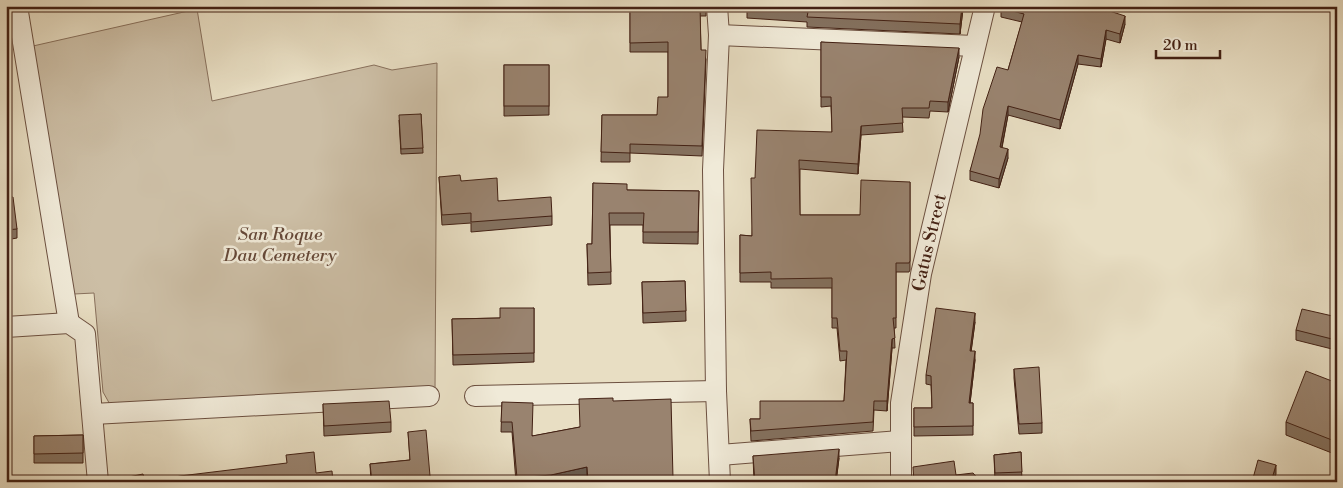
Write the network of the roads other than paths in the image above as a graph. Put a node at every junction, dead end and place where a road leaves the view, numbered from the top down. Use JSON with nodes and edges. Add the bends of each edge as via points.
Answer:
{"nodes":[{"id":1,"x":18,"y":6,"type":"edge"},
{"id":2,"x":717,"y":6,"type":"edge"},
{"id":3,"x":985,"y":6,"type":"edge"},
{"id":4,"x":719,"y":35,"type":"junction"},
{"id":5,"x":974,"y":46,"type":"junction"},
{"id":6,"x":6,"y":327,"type":"edge"},
{"id":7,"x":77,"y":329,"type":"junction"},
{"id":8,"x":716,"y":391,"type":"junction"},
{"id":9,"x":429,"y":396,"type":"dead end"},
{"id":10,"x":475,"y":396,"type":"dead end"},
{"id":11,"x":93,"y":414,"type":"junction"},
{"id":12,"x":900,"y":441,"type":"junction"},
{"id":13,"x":720,"y":455,"type":"junction"},
{"id":14,"x":98,"y":482,"type":"edge"},
{"id":15,"x":720,"y":482,"type":"edge"},
{"id":16,"x":901,"y":482,"type":"edge"}],
"edges":[{"from":1,"to":7,"type":"street"},
{"from":2,"to":4,"type":"street"},
{"from":3,"to":5,"type":"street","name":"Gatus Street"},
{"from":4,"to":5,"type":"street"},
{"from":4,"to":8,"type":"street","via":[[713,170]]},
{"from":5,"to":12,"type":"street","name":"Gatus Street","via":[[921,274],[900,403]]},
{"from":6,"to":7,"type":"street"},
{"from":7,"to":11,"type":"street"},
{"from":8,"to":10,"type":"street"},
{"from":8,"to":13,"type":"street"},
{"from":9,"to":11,"type":"street"},
{"from":11,"to":14,"type":"street"},
{"from":12,"to":13,"type":"street"},
{"from":12,"to":16,"type":"street","name":"Gatus Street"},
{"from":13,"to":15,"type":"street"}]}
